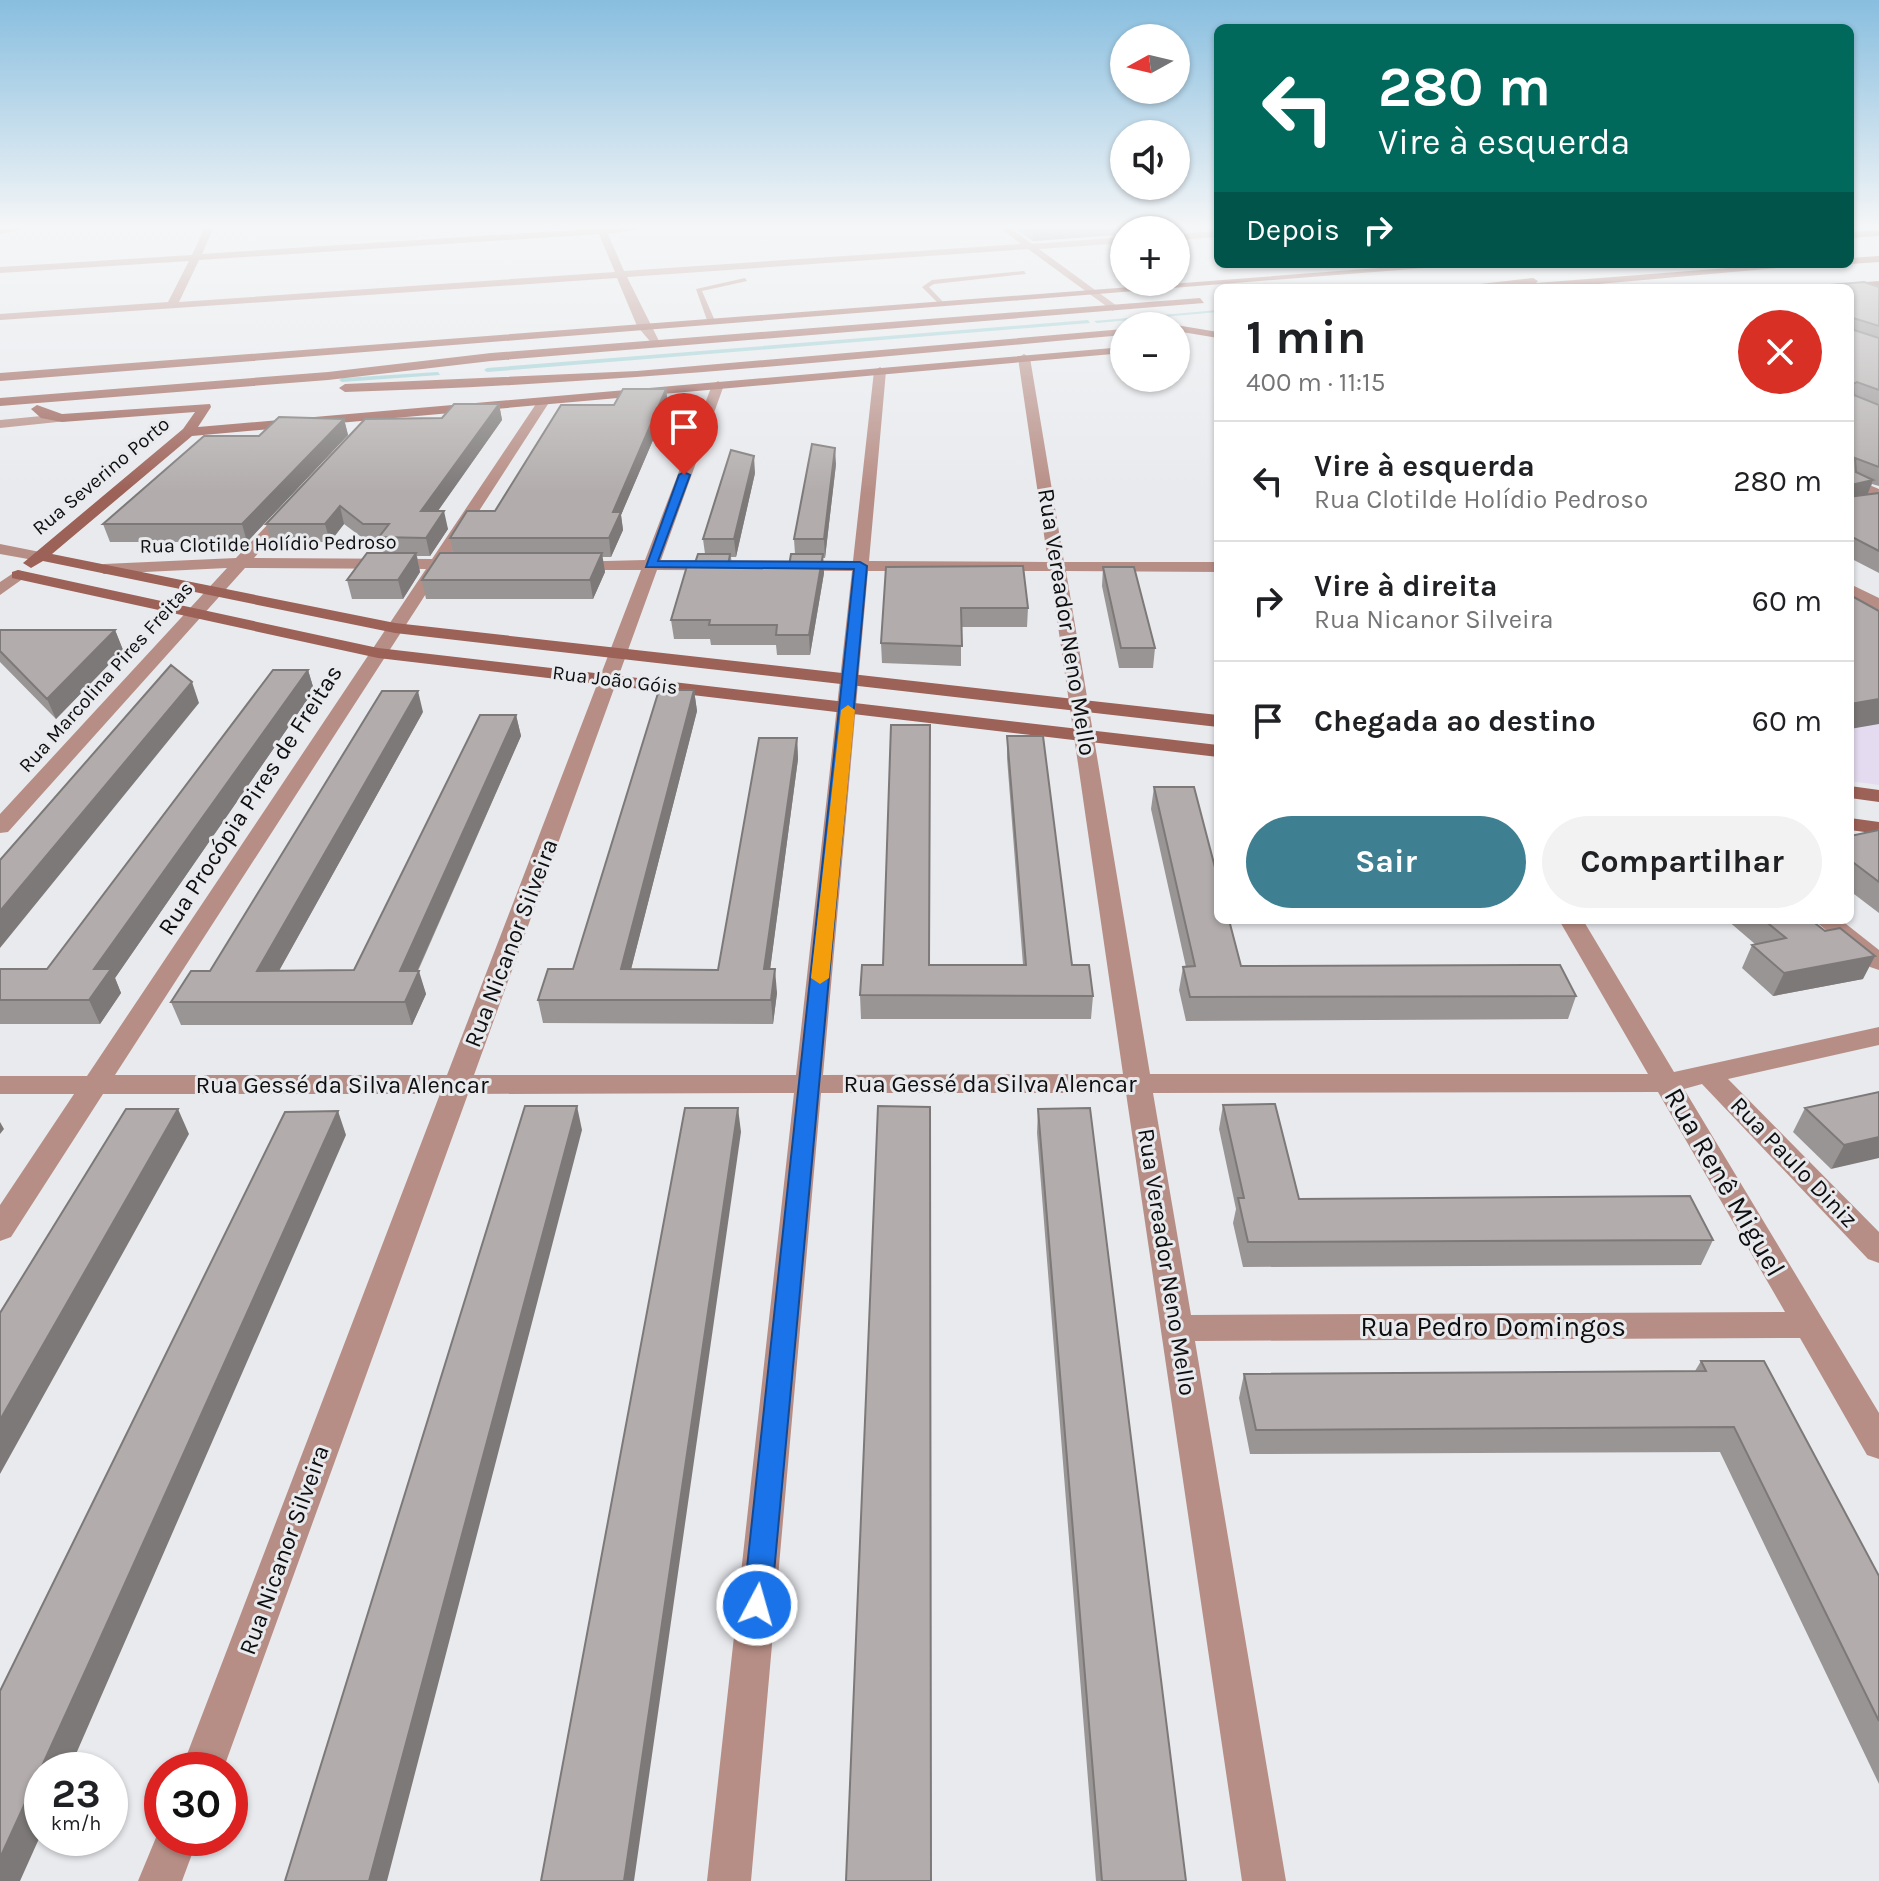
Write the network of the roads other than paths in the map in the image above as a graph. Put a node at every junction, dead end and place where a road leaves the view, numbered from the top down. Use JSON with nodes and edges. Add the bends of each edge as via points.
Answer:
{"nodes":[{"id":1,"x":639,"y":317,"type":"edge"},
{"id":2,"x":709,"y":317,"type":"edge"},
{"id":3,"x":768,"y":317,"type":"edge"},
{"id":4,"x":998,"y":317,"type":"edge"},
{"id":5,"x":711,"y":321,"type":"junction"},
{"id":6,"x":1214,"y":324,"type":"edge"},
{"id":7,"x":643,"y":326,"type":"junction"},
{"id":8,"x":1190,"y":327,"type":"edge"},
{"id":9,"x":1190,"y":330,"type":"edge"},
{"id":10,"x":1110,"y":333,"type":"edge"},
{"id":11,"x":1214,"y":334,"type":"edge"},
{"id":12,"x":1214,"y":342,"type":"edge"},
{"id":13,"x":654,"y":343,"type":"junction"},
{"id":14,"x":1190,"y":344,"type":"dead end"},
{"id":15,"x":1110,"y":351,"type":"edge"},
{"id":16,"x":491,"y":357,"type":"junction"},
{"id":17,"x":1024,"y":358,"type":"junction"},
{"id":18,"x":880,"y":371,"type":"junction"},
{"id":19,"x":0,"y":377,"type":"edge"},
{"id":20,"x":497,"y":383,"type":"junction"},
{"id":21,"x":718,"y":385,"type":"junction"},
{"id":22,"x":544,"y":401,"type":"junction"},
{"id":23,"x":0,"y":402,"type":"edge"},
{"id":24,"x":32,"y":409,"type":"junction"},
{"id":25,"x":375,"y":415,"type":"junction"},
{"id":26,"x":62,"y":418,"type":"junction"},
{"id":27,"x":1,"y":422,"type":"edge"},
{"id":28,"x":188,"y":432,"type":"junction"},
{"id":29,"x":360,"y":432,"type":"edge"},
{"id":30,"x":1854,"y":483,"type":"edge"},
{"id":31,"x":1879,"y":495,"type":"edge"},
{"id":32,"x":300,"y":498,"type":"edge"},
{"id":33,"x":0,"y":549,"type":"edge"},
{"id":34,"x":39,"y":556,"type":"junction"},
{"id":35,"x":240,"y":563,"type":"junction"},
{"id":36,"x":436,"y":564,"type":"junction"},
{"id":37,"x":482,"y":564,"type":"edge"},
{"id":38,"x":559,"y":565,"type":"edge"},
{"id":39,"x":651,"y":565,"type":"junction"},
{"id":40,"x":860,"y":566,"type":"junction"},
{"id":41,"x":1057,"y":566,"type":"junction"},
{"id":42,"x":1214,"y":567,"type":"edge"},
{"id":43,"x":104,"y":569,"type":"junction"},
{"id":44,"x":18,"y":575,"type":"junction"},
{"id":45,"x":0,"y":590,"type":"edge"},
{"id":46,"x":1854,"y":591,"type":"edge"},
{"id":47,"x":214,"y":592,"type":"junction"},
{"id":48,"x":1879,"y":605,"type":"edge"},
{"id":49,"x":195,"y":614,"type":"junction"},
{"id":50,"x":395,"y":628,"type":"junction"},
{"id":51,"x":378,"y":653,"type":"junction"},
{"id":52,"x":618,"y":653,"type":"junction"},
{"id":53,"x":849,"y":679,"type":"junction"},
{"id":54,"x":610,"y":680,"type":"junction"},
{"id":55,"x":1079,"y":705,"type":"junction"},
{"id":56,"x":848,"y":708,"type":"junction"},
{"id":57,"x":1214,"y":721,"type":"edge"},
{"id":58,"x":1086,"y":735,"type":"junction"},
{"id":59,"x":1214,"y":751,"type":"edge"},
{"id":60,"x":1854,"y":793,"type":"edge"},
{"id":61,"x":1879,"y":796,"type":"edge"},
{"id":62,"x":1854,"y":825,"type":"edge"},
{"id":63,"x":0,"y":827,"type":"edge"},
{"id":64,"x":1879,"y":828,"type":"edge"},
{"id":65,"x":1573,"y":924,"type":"edge"},
{"id":66,"x":1831,"y":924,"type":"edge"},
{"id":67,"x":1879,"y":962,"type":"edge"},
{"id":68,"x":1879,"y":1036,"type":"edge"},
{"id":69,"x":1708,"y":1074,"type":"junction"},
{"id":70,"x":1138,"y":1083,"type":"junction"},
{"id":71,"x":1667,"y":1083,"type":"junction"},
{"id":72,"x":458,"y":1084,"type":"junction"},
{"id":73,"x":809,"y":1084,"type":"junction"},
{"id":74,"x":0,"y":1085,"type":"edge"},
{"id":75,"x":94,"y":1085,"type":"junction"},
{"id":76,"x":0,"y":1229,"type":"edge"},
{"id":77,"x":1879,"y":1251,"type":"edge"},
{"id":78,"x":1809,"y":1325,"type":"junction"},
{"id":79,"x":1177,"y":1328,"type":"junction"},
{"id":80,"x":1879,"y":1444,"type":"edge"},
{"id":81,"x":209,"y":1752,"type":"edge"},
{"id":82,"x":170,"y":1856,"type":"edge"},
{"id":83,"x":160,"y":1881,"type":"edge"},
{"id":84,"x":729,"y":1881,"type":"edge"},
{"id":85,"x":1264,"y":1881,"type":"edge"}],
"edges":[{"from":1,"to":7,"type":"street"},
{"from":2,"to":5,"type":"lane"},
{"from":3,"to":5,"type":"street"},
{"from":4,"to":13,"type":"street"},
{"from":5,"to":7,"type":"street"},
{"from":6,"to":8,"type":"street"},
{"from":7,"to":13,"type":"street"},
{"from":7,"to":19,"type":"street"},
{"from":9,"to":11,"type":"street"},
{"from":10,"to":20,"type":"street"},
{"from":12,"to":14,"type":"street"},
{"from":13,"to":16,"type":"street"},
{"from":15,"to":17,"type":"street"},
{"from":16,"to":20,"type":"street","via":[[474,361],[463,370],[464,376]]},
{"from":16,"to":23,"type":"street","via":[[328,376]]},
{"from":17,"to":18,"type":"street"},
{"from":17,"to":41,"type":"street","name":"Rua Vereador Neno Mello"},
{"from":18,"to":21,"type":"street"},
{"from":18,"to":40,"type":"street"},
{"from":20,"to":24,"type":"street","via":[[305,389]]},
{"from":21,"to":22,"type":"street"},
{"from":21,"to":39,"type":"street","name":"Rua Nicanor Silveira"},
{"from":22,"to":25,"type":"street"},
{"from":22,"to":36,"type":"street","name":"Rua Procópia Pires de Freitas"},
{"from":24,"to":26,"type":"street","name":"Rua Severino Porto"},
{"from":24,"to":27,"type":"street"},
{"from":25,"to":28,"type":"street"},
{"from":25,"to":29,"type":"street"},
{"from":26,"to":27,"type":"street"},
{"from":26,"to":28,"type":"street","name":"Rua Severino Porto","via":[[205,407]]},
{"from":28,"to":34,"type":"street","name":"Rua Severino Porto"},
{"from":30,"to":31,"type":"street"},
{"from":32,"to":35,"type":"street","name":"Rua Marcolina Pires Freitas"},
{"from":33,"to":34,"type":"street"},
{"from":34,"to":43,"type":"street","name":"Rua Clotilde Holídio Pedroso"},
{"from":34,"to":44,"type":"street","name":"Rua Severino Porto"},
{"from":35,"to":36,"type":"street","name":"Rua Clotilde Holídio Pedroso"},
{"from":35,"to":43,"type":"street","name":"Rua Clotilde Holídio Pedroso"},
{"from":35,"to":47,"type":"street","name":"Rua Marcolina Pires Freitas"},
{"from":36,"to":37,"type":"street","name":"Rua Clotilde Holídio Pedroso"},
{"from":36,"to":50,"type":"street","name":"Rua Procópia Pires de Freitas"},
{"from":38,"to":39,"type":"street"},
{"from":39,"to":40,"type":"street"},
{"from":39,"to":52,"type":"street","name":"Rua Nicanor Silveira"},
{"from":40,"to":41,"type":"street"},
{"from":40,"to":53,"type":"street"},
{"from":41,"to":42,"type":"street"},
{"from":41,"to":55,"type":"street","name":"Rua Vereador Neno Mello"},
{"from":43,"to":47,"type":"street","name":"Rua João Góis"},
{"from":44,"to":45,"type":"street","name":"Rua Severino Porto"},
{"from":44,"to":49,"type":"street","name":"Rua João Góis"},
{"from":46,"to":48,"type":"street"},
{"from":47,"to":49,"type":"street","name":"Rua Marcolina Pires Freitas"},
{"from":47,"to":50,"type":"street","name":"Rua João Góis"},
{"from":49,"to":51,"type":"street","name":"Rua João Góis"},
{"from":49,"to":63,"type":"street","name":"Rua Marcolina Pires Freitas"},
{"from":50,"to":51,"type":"street","name":"Rua Procópia Pires de Freitas"},
{"from":50,"to":52,"type":"street","name":"Rua João Góis"},
{"from":51,"to":54,"type":"street","name":"Rua João Góis"},
{"from":51,"to":75,"type":"street","name":"Rua Procópia Pires de Freitas"},
{"from":52,"to":53,"type":"street","name":"Rua João Góis"},
{"from":52,"to":54,"type":"street","name":"Rua Nicanor Silveira"},
{"from":53,"to":55,"type":"street","name":"Rua João Góis"},
{"from":53,"to":56,"type":"street"},
{"from":54,"to":56,"type":"street","name":"Rua João Góis"},
{"from":54,"to":72,"type":"street","name":"Rua Nicanor Silveira"},
{"from":55,"to":57,"type":"street","name":"Rua João Góis"},
{"from":55,"to":58,"type":"street","name":"Rua Vereador Neno Mello"},
{"from":56,"to":58,"type":"street","name":"Rua João Góis"},
{"from":56,"to":73,"type":"street"},
{"from":58,"to":59,"type":"street","name":"Rua João Góis"},
{"from":58,"to":70,"type":"street","name":"Rua Vereador Neno Mello"},
{"from":60,"to":61,"type":"street"},
{"from":62,"to":64,"type":"street"},
{"from":65,"to":71,"type":"street","name":"Rua Renê Miguel"},
{"from":66,"to":67,"type":"street"},
{"from":68,"to":69,"type":"street","name":"Rua Gessé da Silva Alencar"},
{"from":69,"to":71,"type":"street","name":"Rua Gessé da Silva Alencar"},
{"from":69,"to":77,"type":"street","name":"Rua Paulo Diniz"},
{"from":70,"to":71,"type":"street","name":"Rua Gessé da Silva Alencar"},
{"from":70,"to":73,"type":"street","name":"Rua Gessé da Silva Alencar"},
{"from":70,"to":79,"type":"street","name":"Rua Vereador Neno Mello"},
{"from":71,"to":78,"type":"street","name":"Rua Renê Miguel"},
{"from":72,"to":73,"type":"street","name":"Rua Gessé da Silva Alencar"},
{"from":72,"to":75,"type":"street","name":"Rua Gessé da Silva Alencar"},
{"from":72,"to":81,"type":"street","name":"Rua Nicanor Silveira"},
{"from":73,"to":84,"type":"street"},
{"from":74,"to":75,"type":"street","name":"Rua Gessé da Silva Alencar"},
{"from":75,"to":76,"type":"street","name":"Rua Procópia Pires de Freitas"},
{"from":78,"to":79,"type":"street","name":"Rua Pedro Domingos"},
{"from":78,"to":80,"type":"street","name":"Rua Renê Miguel"},
{"from":79,"to":85,"type":"street","name":"Rua Vereador Neno Mello"},
{"from":82,"to":83,"type":"street"}]}
